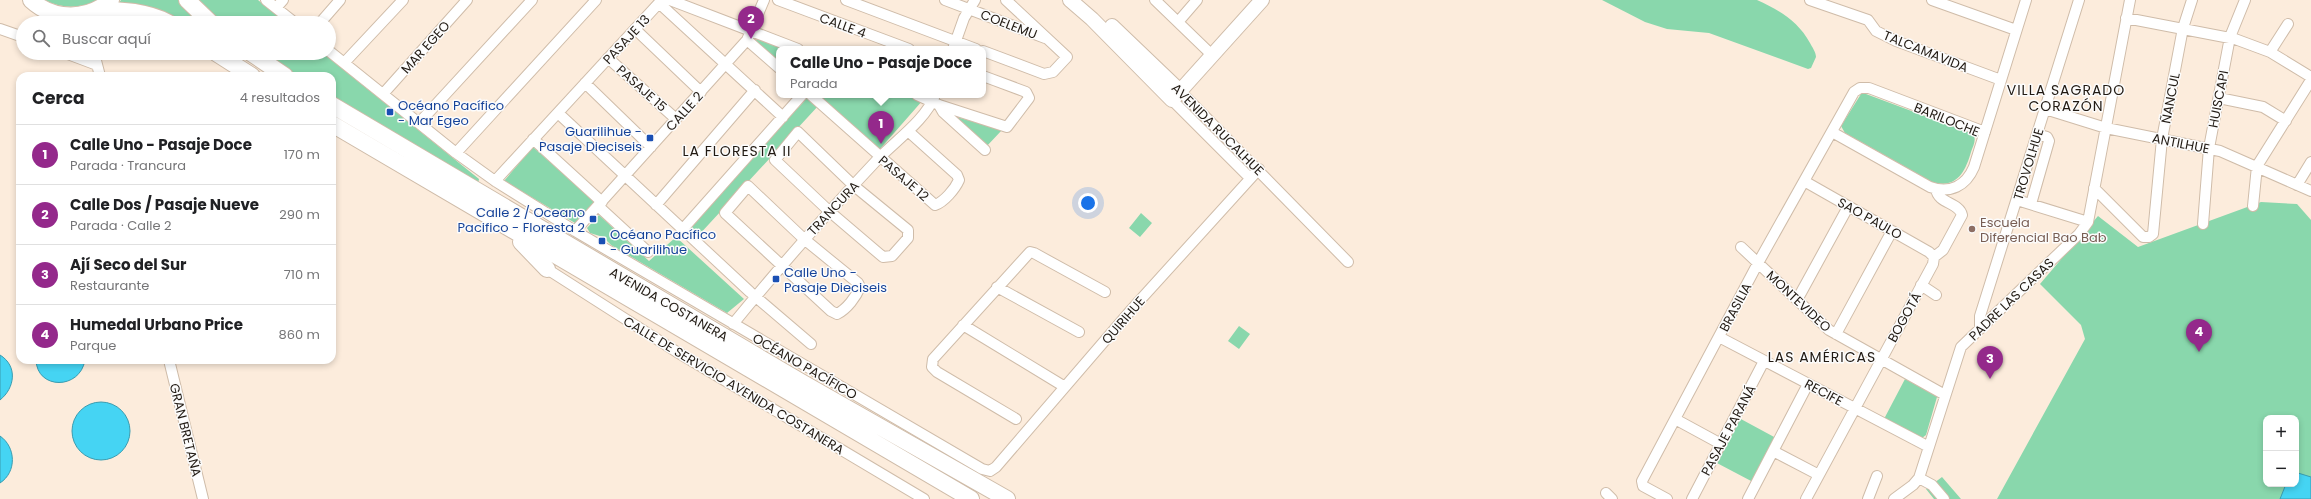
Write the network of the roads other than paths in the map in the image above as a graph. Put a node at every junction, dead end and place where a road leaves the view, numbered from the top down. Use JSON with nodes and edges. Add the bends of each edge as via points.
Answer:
{"nodes":[{"id":1,"x":20,"y":0,"type":"edge"},
{"id":2,"x":112,"y":0,"type":"edge"},
{"id":3,"x":187,"y":0,"type":"edge"},
{"id":4,"x":266,"y":0,"type":"edge"},
{"id":5,"x":283,"y":0,"type":"edge"},
{"id":6,"x":340,"y":0,"type":"edge"},
{"id":7,"x":403,"y":0,"type":"edge"},
{"id":8,"x":467,"y":0,"type":"edge"},
{"id":9,"x":532,"y":0,"type":"edge"},
{"id":10,"x":596,"y":0,"type":"edge"},
{"id":11,"x":670,"y":0,"type":"edge"},
{"id":12,"x":764,"y":0,"type":"edge"},
{"id":13,"x":778,"y":0,"type":"edge"},
{"id":14,"x":846,"y":0,"type":"edge"},
{"id":15,"x":975,"y":0,"type":"edge"},
{"id":16,"x":1006,"y":0,"type":"edge"},
{"id":17,"x":1070,"y":0,"type":"edge"},
{"id":18,"x":1083,"y":0,"type":"edge"},
{"id":19,"x":1155,"y":0,"type":"edge"},
{"id":20,"x":1197,"y":0,"type":"edge"},
{"id":21,"x":1262,"y":0,"type":"edge"},
{"id":22,"x":1813,"y":0,"type":"edge"},
{"id":23,"x":1932,"y":0,"type":"edge"},
{"id":24,"x":2026,"y":0,"type":"edge"},
{"id":25,"x":2079,"y":0,"type":"edge"},
{"id":26,"x":2130,"y":0,"type":"edge"},
{"id":27,"x":2192,"y":0,"type":"edge"},
{"id":28,"x":2245,"y":0,"type":"edge"},
{"id":29,"x":662,"y":1,"type":"edge"},
{"id":30,"x":948,"y":1,"type":"edge"},
{"id":31,"x":36,"y":4,"type":"edge"},
{"id":32,"x":276,"y":8,"type":"junction"},
{"id":33,"x":968,"y":9,"type":"junction"},
{"id":34,"x":94,"y":15,"type":"edge"},
{"id":35,"x":64,"y":16,"type":"edge"},
{"id":36,"x":152,"y":16,"type":"edge"},
{"id":37,"x":204,"y":16,"type":"edge"},
{"id":38,"x":286,"y":16,"type":"edge"},
{"id":39,"x":326,"y":16,"type":"edge"},
{"id":40,"x":2126,"y":18,"type":"junction"},
{"id":41,"x":1178,"y":22,"type":"junction"},
{"id":42,"x":2288,"y":24,"type":"dead end"},
{"id":43,"x":2183,"y":28,"type":"junction"},
{"id":44,"x":0,"y":29,"type":"edge"},
{"id":45,"x":635,"y":29,"type":"junction"},
{"id":46,"x":2016,"y":30,"type":"junction"},
{"id":47,"x":751,"y":31,"type":"junction"},
{"id":48,"x":16,"y":35,"type":"edge"},
{"id":49,"x":2230,"y":37,"type":"junction"},
{"id":50,"x":747,"y":40,"type":"junction"},
{"id":51,"x":1051,"y":40,"type":"junction"},
{"id":52,"x":954,"y":45,"type":"edge"},
{"id":53,"x":790,"y":46,"type":"edge"},
{"id":54,"x":901,"y":46,"type":"edge"},
{"id":55,"x":2270,"y":52,"type":"junction"},
{"id":56,"x":986,"y":53,"type":"edge"},
{"id":57,"x":1213,"y":56,"type":"junction"},
{"id":58,"x":336,"y":57,"type":"edge"},
{"id":59,"x":608,"y":58,"type":"junction"},
{"id":60,"x":83,"y":60,"type":"edge"},
{"id":61,"x":96,"y":60,"type":"edge"},
{"id":62,"x":227,"y":60,"type":"edge"},
{"id":63,"x":261,"y":60,"type":"edge"},
{"id":64,"x":726,"y":63,"type":"junction"},
{"id":65,"x":344,"y":64,"type":"junction"},
{"id":66,"x":97,"y":65,"type":"junction"},
{"id":67,"x":776,"y":65,"type":"edge"},
{"id":68,"x":99,"y":72,"type":"edge"},
{"id":69,"x":246,"y":72,"type":"edge"},
{"id":70,"x":279,"y":72,"type":"edge"},
{"id":71,"x":986,"y":77,"type":"edge"},
{"id":72,"x":2311,"y":78,"type":"edge"},
{"id":73,"x":2001,"y":80,"type":"junction"},
{"id":74,"x":585,"y":83,"type":"junction"},
{"id":75,"x":755,"y":90,"type":"junction"},
{"id":76,"x":701,"y":92,"type":"junction"},
{"id":77,"x":383,"y":94,"type":"junction"},
{"id":78,"x":1177,"y":96,"type":"junction"},
{"id":79,"x":799,"y":98,"type":"edge"},
{"id":80,"x":814,"y":98,"type":"edge"},
{"id":81,"x":2218,"y":98,"type":"junction"},
{"id":82,"x":936,"y":100,"type":"edge"},
{"id":83,"x":336,"y":107,"type":"edge"},
{"id":84,"x":2045,"y":110,"type":"junction"},
{"id":85,"x":558,"y":113,"type":"junction"},
{"id":86,"x":783,"y":117,"type":"junction"},
{"id":87,"x":676,"y":119,"type":"junction"},
{"id":88,"x":2286,"y":121,"type":"junction"},
{"id":89,"x":419,"y":123,"type":"junction"},
{"id":90,"x":336,"y":126,"type":"edge"},
{"id":91,"x":2106,"y":128,"type":"junction"},
{"id":92,"x":908,"y":131,"type":"junction"},
{"id":93,"x":1832,"y":132,"type":"junction"},
{"id":94,"x":1985,"y":132,"type":"junction"},
{"id":95,"x":2037,"y":134,"type":"junction"},
{"id":96,"x":533,"y":139,"type":"junction"},
{"id":97,"x":2162,"y":139,"type":"junction"},
{"id":98,"x":651,"y":147,"type":"junction"},
{"id":99,"x":2209,"y":148,"type":"junction"},
{"id":100,"x":984,"y":150,"type":"dead end"},
{"id":101,"x":456,"y":153,"type":"junction"},
{"id":102,"x":879,"y":157,"type":"junction"},
{"id":103,"x":2311,"y":162,"type":"edge"},
{"id":104,"x":2257,"y":166,"type":"junction"},
{"id":105,"x":1259,"y":169,"type":"junction"},
{"id":106,"x":624,"y":176,"type":"junction"},
{"id":107,"x":1250,"y":178,"type":"junction"},
{"id":108,"x":495,"y":181,"type":"junction"},
{"id":109,"x":1804,"y":181,"type":"junction"},
{"id":110,"x":853,"y":185,"type":"junction"},
{"id":111,"x":2297,"y":185,"type":"junction"},
{"id":112,"x":2094,"y":188,"type":"junction"},
{"id":113,"x":1936,"y":189,"type":"junction"},
{"id":114,"x":2311,"y":191,"type":"edge"},
{"id":115,"x":2017,"y":200,"type":"junction"},
{"id":116,"x":600,"y":204,"type":"junction"},
{"id":117,"x":2031,"y":204,"type":"junction"},
{"id":118,"x":656,"y":205,"type":"junction"},
{"id":119,"x":1848,"y":206,"type":"junction"},
{"id":120,"x":2253,"y":206,"type":"dead end"},
{"id":121,"x":829,"y":211,"type":"junction"},
{"id":122,"x":2088,"y":222,"type":"junction"},
{"id":123,"x":2203,"y":224,"type":"dead end"},
{"id":124,"x":507,"y":227,"type":"junction"},
{"id":125,"x":682,"y":230,"type":"junction"},
{"id":126,"x":575,"y":231,"type":"junction"},
{"id":127,"x":1892,"y":231,"type":"junction"},
{"id":128,"x":804,"y":239,"type":"junction"},
{"id":129,"x":1741,"y":247,"type":"dead end"},
{"id":130,"x":648,"y":252,"type":"dead end"},
{"id":131,"x":1934,"y":257,"type":"junction"},
{"id":132,"x":1348,"y":262,"type":"dead end"},
{"id":133,"x":1758,"y":263,"type":"junction"},
{"id":134,"x":781,"y":267,"type":"junction"},
{"id":135,"x":547,"y":269,"type":"joint"},
{"id":136,"x":1922,"y":285,"type":"junction"},
{"id":137,"x":997,"y":287,"type":"junction"},
{"id":138,"x":1105,"y":292,"type":"dead end"},
{"id":139,"x":1936,"y":295,"type":"dead end"},
{"id":140,"x":755,"y":296,"type":"junction"},
{"id":141,"x":1797,"y":300,"type":"junction"},
{"id":142,"x":733,"y":324,"type":"junction"},
{"id":143,"x":963,"y":326,"type":"junction"},
{"id":144,"x":1980,"y":329,"type":"junction"},
{"id":145,"x":1079,"y":332,"type":"dead end"},
{"id":146,"x":1836,"y":334,"type":"junction"},
{"id":147,"x":1719,"y":337,"type":"junction"},
{"id":148,"x":811,"y":344,"type":"dead end"},
{"id":149,"x":1881,"y":359,"type":"junction"},
{"id":150,"x":1764,"y":361,"type":"junction"},
{"id":151,"x":170,"y":364,"type":"edge"},
{"id":152,"x":1808,"y":384,"type":"junction"},
{"id":153,"x":1065,"y":387,"type":"junction"},
{"id":154,"x":1945,"y":395,"type":"junction"},
{"id":155,"x":1854,"y":408,"type":"junction"},
{"id":156,"x":1016,"y":419,"type":"dead end"},
{"id":157,"x":1675,"y":419,"type":"junction"},
{"id":158,"x":1721,"y":444,"type":"junction"},
{"id":159,"x":1929,"y":448,"type":"junction"},
{"id":160,"x":1773,"y":452,"type":"junction"},
{"id":161,"x":990,"y":470,"type":"joint"},
{"id":162,"x":1818,"y":475,"type":"junction"},
{"id":163,"x":1877,"y":476,"type":"dead end"},
{"id":164,"x":1919,"y":478,"type":"junction"},
{"id":165,"x":203,"y":499,"type":"edge"},
{"id":166,"x":924,"y":499,"type":"edge"},
{"id":167,"x":971,"y":499,"type":"edge"},
{"id":168,"x":1007,"y":499,"type":"edge"},
{"id":169,"x":1665,"y":499,"type":"edge"},
{"id":170,"x":1692,"y":499,"type":"edge"},
{"id":171,"x":1748,"y":499,"type":"edge"},
{"id":172,"x":1806,"y":499,"type":"edge"},
{"id":173,"x":1868,"y":499,"type":"edge"},
{"id":174,"x":1894,"y":499,"type":"edge"},
{"id":175,"x":1944,"y":499,"type":"edge"}],
"edges":[{"from":1,"to":31,"type":"main road"},
{"from":2,"to":34,"type":"main road"},
{"from":3,"to":37,"type":"main road"},
{"from":4,"to":32,"type":"street"},
{"from":5,"to":32,"type":"street"},
{"from":6,"to":39,"type":"street"},
{"from":7,"to":65,"type":"street"},
{"from":8,"to":77,"type":"street","name":"MAR EGEO"},
{"from":9,"to":89,"type":"street"},
{"from":10,"to":101,"type":"street"},
{"from":11,"to":47,"type":"street"},
{"from":12,"to":47,"type":"street","name":"CALLE 2"},
{"from":13,"to":54,"type":"street","name":"CALLE 4"},
{"from":14,"to":52,"type":"street"},
{"from":15,"to":33,"type":"street"},
{"from":16,"to":51,"type":"street"},
{"from":17,"to":78,"type":"street","name":"AVENIDA RUCALHUE"},
{"from":18,"to":78,"type":"street","name":"AVENIDA RUCALHUE"},
{"from":19,"to":41,"type":"street"},
{"from":20,"to":41,"type":"street"},
{"from":21,"to":57,"type":"street"},
{"from":22,"to":73,"type":"street","name":"TALCAMAVIDA","via":[[1868,20],[1876,31],[1896,41]]},
{"from":23,"to":46,"type":"street"},
{"from":24,"to":46,"type":"street"},
{"from":25,"to":84,"type":"street","name":"TROVOLHUE"},
{"from":26,"to":40,"type":"street","name":"PADRE LAS CASAS"},
{"from":27,"to":43,"type":"street","name":"ÑANCUL"},
{"from":28,"to":49,"type":"street","name":"HUISCAPI"},
{"from":29,"to":45,"type":"street","name":"PASAJE 13"},
{"from":29,"to":64,"type":"street","name":"PASAJE 13"},
{"from":30,"to":33,"type":"street","name":"COELEMU"},
{"from":31,"to":35,"type":"main road"},
{"from":32,"to":38,"type":"street"},
{"from":33,"to":51,"type":"street","name":"COELEMU"},
{"from":33,"to":52,"type":"street"},
{"from":34,"to":36,"type":"main road","via":[[135,11]]},
{"from":40,"to":43,"type":"street"},
{"from":40,"to":91,"type":"street","name":"PADRE LAS CASAS"},
{"from":41,"to":57,"type":"street"},
{"from":42,"to":55,"type":"street"},
{"from":43,"to":49,"type":"street"},
{"from":43,"to":97,"type":"street","name":"ÑANCUL"},
{"from":44,"to":48,"type":"street"},
{"from":45,"to":59,"type":"street","name":"PASAJE 13"},
{"from":45,"to":76,"type":"street"},
{"from":46,"to":73,"type":"street"},
{"from":47,"to":50,"type":"street","name":"CALLE 2"},
{"from":47,"to":53,"type":"street"},
{"from":49,"to":55,"type":"street"},
{"from":49,"to":81,"type":"street","name":"HUISCAPI"},
{"from":50,"to":64,"type":"street","name":"CALLE 2"},
{"from":50,"to":67,"type":"street"},
{"from":51,"to":56,"type":"street","via":[[1067,57],[1048,74]]},
{"from":55,"to":72,"type":"street"},
{"from":57,"to":78,"type":"street"},
{"from":58,"to":65,"type":"street","name":"OCÉANO PACÍFICO"},
{"from":59,"to":74,"type":"street","name":"PASAJE 13"},
{"from":59,"to":87,"type":"street","name":"PASAJE 15"},
{"from":60,"to":66,"type":"street"},
{"from":61,"to":66,"type":"street"},
{"from":62,"to":69,"type":"main road"},
{"from":63,"to":70,"type":"main road"},
{"from":64,"to":75,"type":"street","name":"PASAJE 13"},
{"from":64,"to":76,"type":"street","name":"CALLE 2"},
{"from":65,"to":77,"type":"street","name":"OCÉANO PACÍFICO"},
{"from":66,"to":68,"type":"street"},
{"from":71,"to":82,"type":"street","via":[[1026,92],[1029,98],[1007,127]]},
{"from":72,"to":88,"type":"street"},
{"from":73,"to":94,"type":"street"},
{"from":74,"to":85,"type":"street","name":"PASAJE 13"},
{"from":74,"to":98,"type":"street"},
{"from":75,"to":86,"type":"street","name":"PASAJE 13"},
{"from":75,"to":118,"type":"street"},
{"from":76,"to":87,"type":"street","name":"CALLE 2"},
{"from":77,"to":89,"type":"street","name":"OCÉANO PACÍFICO"},
{"from":78,"to":105,"type":"street","name":"AVENIDA RUCALHUE"},
{"from":78,"to":107,"type":"street","name":"AVENIDA RUCALHUE"},
{"from":79,"to":86,"type":"street"},
{"from":80,"to":102,"type":"street","name":"PASAJE 12"},
{"from":81,"to":88,"type":"street","via":[[2263,107]]},
{"from":81,"to":99,"type":"street","name":"HUISCAPI"},
{"from":82,"to":92,"type":"street","name":"TRANCURA"},
{"from":82,"to":100,"type":"street","via":[[943,112]]},
{"from":83,"to":168,"type":"main road","name":"AVENIDA COSTANERA","via":[[801,382]]},
{"from":84,"to":91,"type":"street","name":"ANTILHUE"},
{"from":84,"to":95,"type":"street","name":"TROVOLHUE"},
{"from":85,"to":96,"type":"street","name":"PASAJE 13"},
{"from":85,"to":106,"type":"street","via":[[620,169]]},
{"from":86,"to":125,"type":"street"},
{"from":87,"to":98,"type":"street","name":"CALLE 2"},
{"from":88,"to":104,"type":"street"},
{"from":89,"to":101,"type":"street","name":"OCÉANO PACÍFICO"},
{"from":90,"to":124,"type":"main road","name":"AVENIDA COSTANERA"},
{"from":91,"to":97,"type":"street","name":"ANTILHUE"},
{"from":91,"to":112,"type":"street","name":"PADRE LAS CASAS"},
{"from":92,"to":102,"type":"street","name":"TRANCURA"},
{"from":92,"to":102,"type":"street","name":"PASAJE 12","via":[[957,175],[959,180],[956,186],[940,203],[935,205]]},
{"from":93,"to":94,"type":"street","name":"BARILOCHE","via":[[1852,95],[1863,88]]},
{"from":93,"to":109,"type":"street","name":"BRASILIA"},
{"from":93,"to":113,"type":"street"},
{"from":94,"to":113,"type":"street","name":"BARILOCHE","via":[[1967,180],[1951,189]]},
{"from":95,"to":115,"type":"street","name":"TROVOLHUE"},
{"from":95,"to":117,"type":"street","via":[[2049,141]]},
{"from":96,"to":108,"type":"street","name":"PASAJE 13"},
{"from":96,"to":116,"type":"street"},
{"from":97,"to":99,"type":"street","name":"ANTILHUE"},
{"from":97,"to":112,"type":"street","name":"ÑANCUL","via":[[2154,231],[2150,236],[2143,237]]},
{"from":98,"to":106,"type":"street","name":"CALLE 2"},
{"from":99,"to":104,"type":"street","name":"ANTILHUE"},
{"from":99,"to":123,"type":"street","name":"HUISCAPI"},
{"from":101,"to":108,"type":"street","name":"OCÉANO PACÍFICO"},
{"from":102,"to":110,"type":"street","name":"TRANCURA"},
{"from":103,"to":111,"type":"street"},
{"from":104,"to":111,"type":"street","name":"ANTILHUE"},
{"from":104,"to":120,"type":"street"},
{"from":105,"to":107,"type":"street","name":"QUIRIHUE"},
{"from":105,"to":132,"type":"street","name":"AVENIDA RUCALHUE"},
{"from":106,"to":116,"type":"street","name":"CALLE 2"},
{"from":106,"to":118,"type":"street"},
{"from":107,"to":153,"type":"street","name":"QUIRIHUE"},
{"from":108,"to":126,"type":"street","name":"OCÉANO PACÍFICO"},
{"from":109,"to":119,"type":"street","name":"SAO PAULO"},
{"from":109,"to":133,"type":"street","name":"BRASILIA"},
{"from":110,"to":121,"type":"street","name":"TRANCURA"},
{"from":110,"to":121,"type":"street","via":[[908,230],[908,238],[892,256],[883,257]]},
{"from":110,"to":121,"type":"street","via":[[798,132],[775,160]]},
{"from":111,"to":114,"type":"street","name":"ANTILHUE"},
{"from":112,"to":122,"type":"street","name":"PADRE LAS CASAS"},
{"from":113,"to":131,"type":"street","name":"BOGOTÁ","via":[[1938,196],[1960,210],[1962,215],[1943,250]]},
{"from":115,"to":117,"type":"street"},
{"from":115,"to":144,"type":"street","name":"TROVOLHUE","via":[[1980,316]]},
{"from":116,"to":126,"type":"street","name":"CALLE 2"},
{"from":116,"to":130,"type":"street"},
{"from":117,"to":122,"type":"street"},
{"from":118,"to":125,"type":"street"},
{"from":119,"to":127,"type":"street","name":"SAO PAULO"},
{"from":119,"to":141,"type":"street"},
{"from":121,"to":128,"type":"street","name":"TRANCURA"},
{"from":122,"to":144,"type":"street","name":"PADRE LAS CASAS","via":[[2079,234]]},
{"from":124,"to":135,"type":"main road"},
{"from":124,"to":167,"type":"main road","name":"AVENIDA COSTANERA"},
{"from":125,"to":140,"type":"street"},
{"from":126,"to":142,"type":"street","name":"OCÉANO PACÍFICO"},
{"from":127,"to":131,"type":"street","name":"SAO PAULO"},
{"from":127,"to":146,"type":"street"},
{"from":128,"to":134,"type":"street","name":"TRANCURA"},
{"from":128,"to":134,"type":"street","via":[[858,282],[860,287],[843,310],[837,314]]},
{"from":128,"to":134,"type":"street","via":[[748,186],[725,213]]},
{"from":129,"to":133,"type":"street","name":"MONTEVIDEO"},
{"from":131,"to":136,"type":"street","name":"BOGOTÁ"},
{"from":133,"to":141,"type":"street","name":"MONTEVIDEO"},
{"from":133,"to":147,"type":"street","name":"BRASILIA"},
{"from":134,"to":140,"type":"street","name":"TRANCURA"},
{"from":135,"to":166,"type":"street","name":"CALLE DE SERVICIO AVENIDA COSTANERA","via":[[677,352]]},
{"from":136,"to":139,"type":"street"},
{"from":136,"to":149,"type":"street","name":"BOGOTÁ"},
{"from":137,"to":138,"type":"street","via":[[1030,252]]},
{"from":137,"to":143,"type":"street"},
{"from":137,"to":145,"type":"street"},
{"from":140,"to":142,"type":"street","name":"TRANCURA"},
{"from":140,"to":148,"type":"street"},
{"from":141,"to":146,"type":"street","name":"MONTEVIDEO"},
{"from":142,"to":161,"type":"street","name":"OCÉANO PACÍFICO","via":[[982,469]]},
{"from":143,"to":153,"type":"street"},
{"from":143,"to":156,"type":"street","via":[[933,359],[932,367],[936,372]]},
{"from":144,"to":154,"type":"street","name":"PADRE LAS CASAS","via":[[1959,350]]},
{"from":146,"to":149,"type":"street","name":"MONTEVIDEO"},
{"from":147,"to":150,"type":"street","name":"RECIFE"},
{"from":147,"to":157,"type":"street","name":"BRASILIA"},
{"from":149,"to":154,"type":"street","name":"MONTEVIDEO"},
{"from":149,"to":155,"type":"street","name":"BOGOTÁ"},
{"from":150,"to":152,"type":"street","name":"RECIFE"},
{"from":150,"to":158,"type":"street","name":"PASAJE PARANÁ"},
{"from":151,"to":165,"type":"street","name":"GRAN BRETAÑA"},
{"from":152,"to":155,"type":"street","name":"RECIFE"},
{"from":152,"to":160,"type":"street"},
{"from":153,"to":161,"type":"street","name":"QUIRIHUE","via":[[996,467]]},
{"from":154,"to":159,"type":"street","name":"PADRE LAS CASAS"},
{"from":155,"to":159,"type":"street","name":"RECIFE"},
{"from":155,"to":162,"type":"street","name":"BOGOTÁ"},
{"from":157,"to":158,"type":"street"},
{"from":157,"to":169,"type":"street","name":"BRASILIA","via":[[1642,484]]},
{"from":158,"to":170,"type":"street","name":"PASAJE PARANÁ"},
{"from":159,"to":164,"type":"street","name":"PADRE LAS CASAS"},
{"from":160,"to":162,"type":"street"},
{"from":160,"to":171,"type":"street"},
{"from":162,"to":172,"type":"street","name":"BOGOTÁ"},
{"from":163,"to":173,"type":"street"},
{"from":164,"to":174,"type":"street","name":"PADRE LAS CASAS"},
{"from":164,"to":175,"type":"street","via":[[1932,485]]}]}
